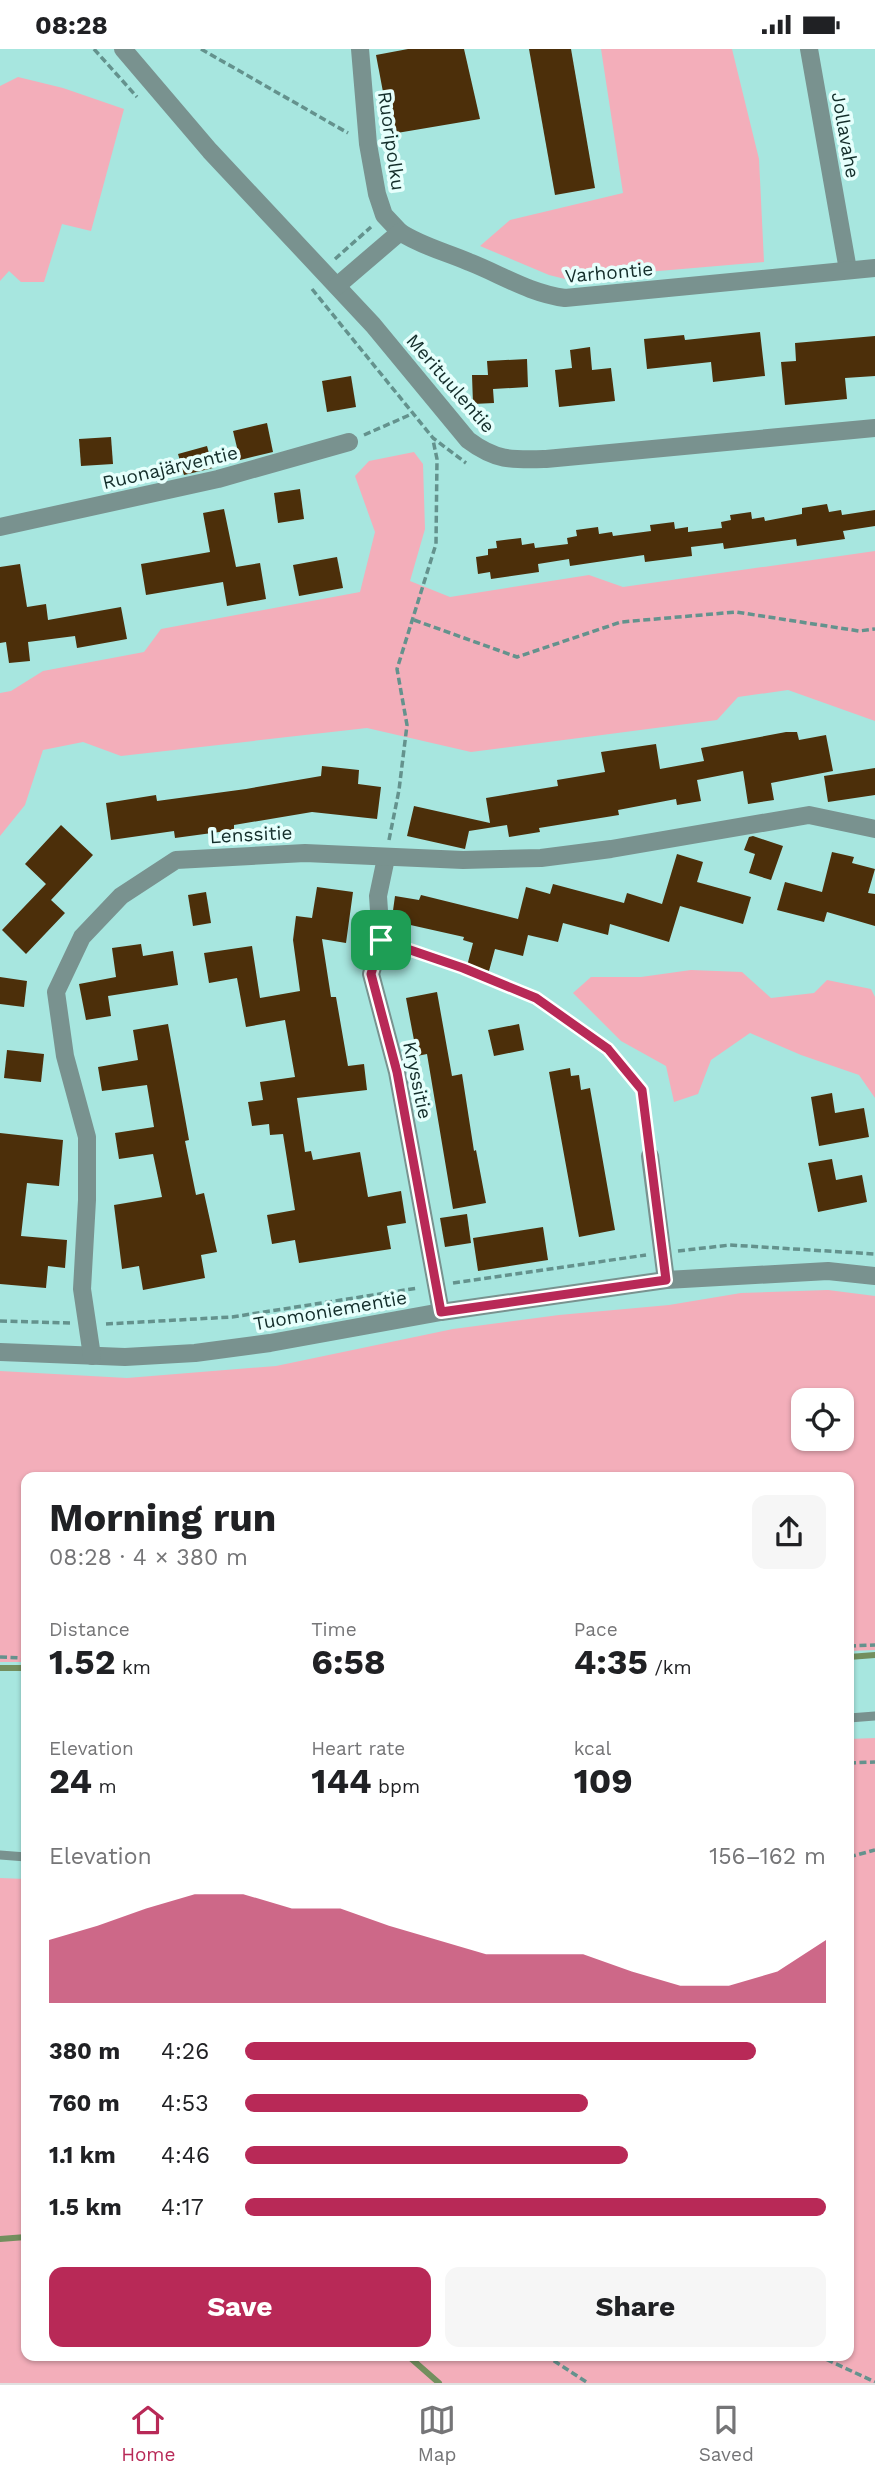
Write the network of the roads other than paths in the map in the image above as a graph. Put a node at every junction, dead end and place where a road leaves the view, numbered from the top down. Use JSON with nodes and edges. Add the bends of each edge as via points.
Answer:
{"nodes":[{"id":1,"x":123,"y":49,"type":"edge"},
{"id":2,"x":360,"y":49,"type":"edge"},
{"id":3,"x":809,"y":49,"type":"edge"},
{"id":4,"x":400,"y":232,"type":"junction"},
{"id":5,"x":875,"y":268,"type":"edge"},
{"id":6,"x":848,"y":270,"type":"junction"},
{"id":7,"x":337,"y":286,"type":"junction"},
{"id":8,"x":875,"y":428,"type":"edge"},
{"id":9,"x":349,"y":442,"type":"road end"},
{"id":10,"x":0,"y":527,"type":"edge"},
{"id":11,"x":875,"y":829,"type":"edge"},
{"id":12,"x":386,"y":858,"type":"junction"},
{"id":13,"x":650,"y":1156,"type":"road end"},
{"id":14,"x":875,"y":1276,"type":"edge"},
{"id":15,"x":666,"y":1280,"type":"junction"},
{"id":16,"x":441,"y":1312,"type":"junction"},
{"id":17,"x":0,"y":1352,"type":"edge"},
{"id":18,"x":92,"y":1356,"type":"junction"},
{"id":19,"x":875,"y":1716,"type":"edge"},
{"id":20,"x":854,"y":1718,"type":"edge"},
{"id":21,"x":0,"y":1856,"type":"edge"},
{"id":22,"x":21,"y":1857,"type":"edge"}],
"edges":[{"from":1,"to":7,"type":"street","name":"Merituulentie","via":[[209,151]]},
{"from":2,"to":4,"type":"street","name":"Ruoripolku","via":[[377,194],[384,215]]},
{"from":3,"to":6,"type":"street","name":"Jollavahe"},
{"from":4,"to":6,"type":"street","name":"Varhontie","via":[[528,290],[565,298]]},
{"from":4,"to":7,"type":"street"},
{"from":5,"to":6,"type":"street","name":"Varhontie"},
{"from":7,"to":8,"type":"street","name":"Merituulentie","via":[[468,439],[485,453],[507,460]]},
{"from":9,"to":10,"type":"street","name":"Ruonajärventie","via":[[218,479]]},
{"from":11,"to":12,"type":"street","name":"Lenssitie","via":[[809,815],[541,858]]},
{"from":12,"to":16,"type":"street","name":"Kryssitie","via":[[377,896],[381,940],[371,974],[397,1072]]},
{"from":12,"to":18,"type":"street","name":"Lenssitie","via":[[305,853],[176,860],[121,896],[82,937],[56,992],[65,1056],[87,1137],[82,1289]]},
{"from":13,"to":15,"type":"street"},
{"from":14,"to":15,"type":"street","name":"Tuomoniementie","via":[[828,1271]]},
{"from":15,"to":16,"type":"street","name":"Tuomoniementie"},
{"from":16,"to":18,"type":"street","name":"Tuomoniementie","via":[[195,1353]]},
{"from":17,"to":18,"type":"street","name":"Tuomoniementie"},
{"from":19,"to":20,"type":"lane"},
{"from":21,"to":22,"type":"lane"}]}
